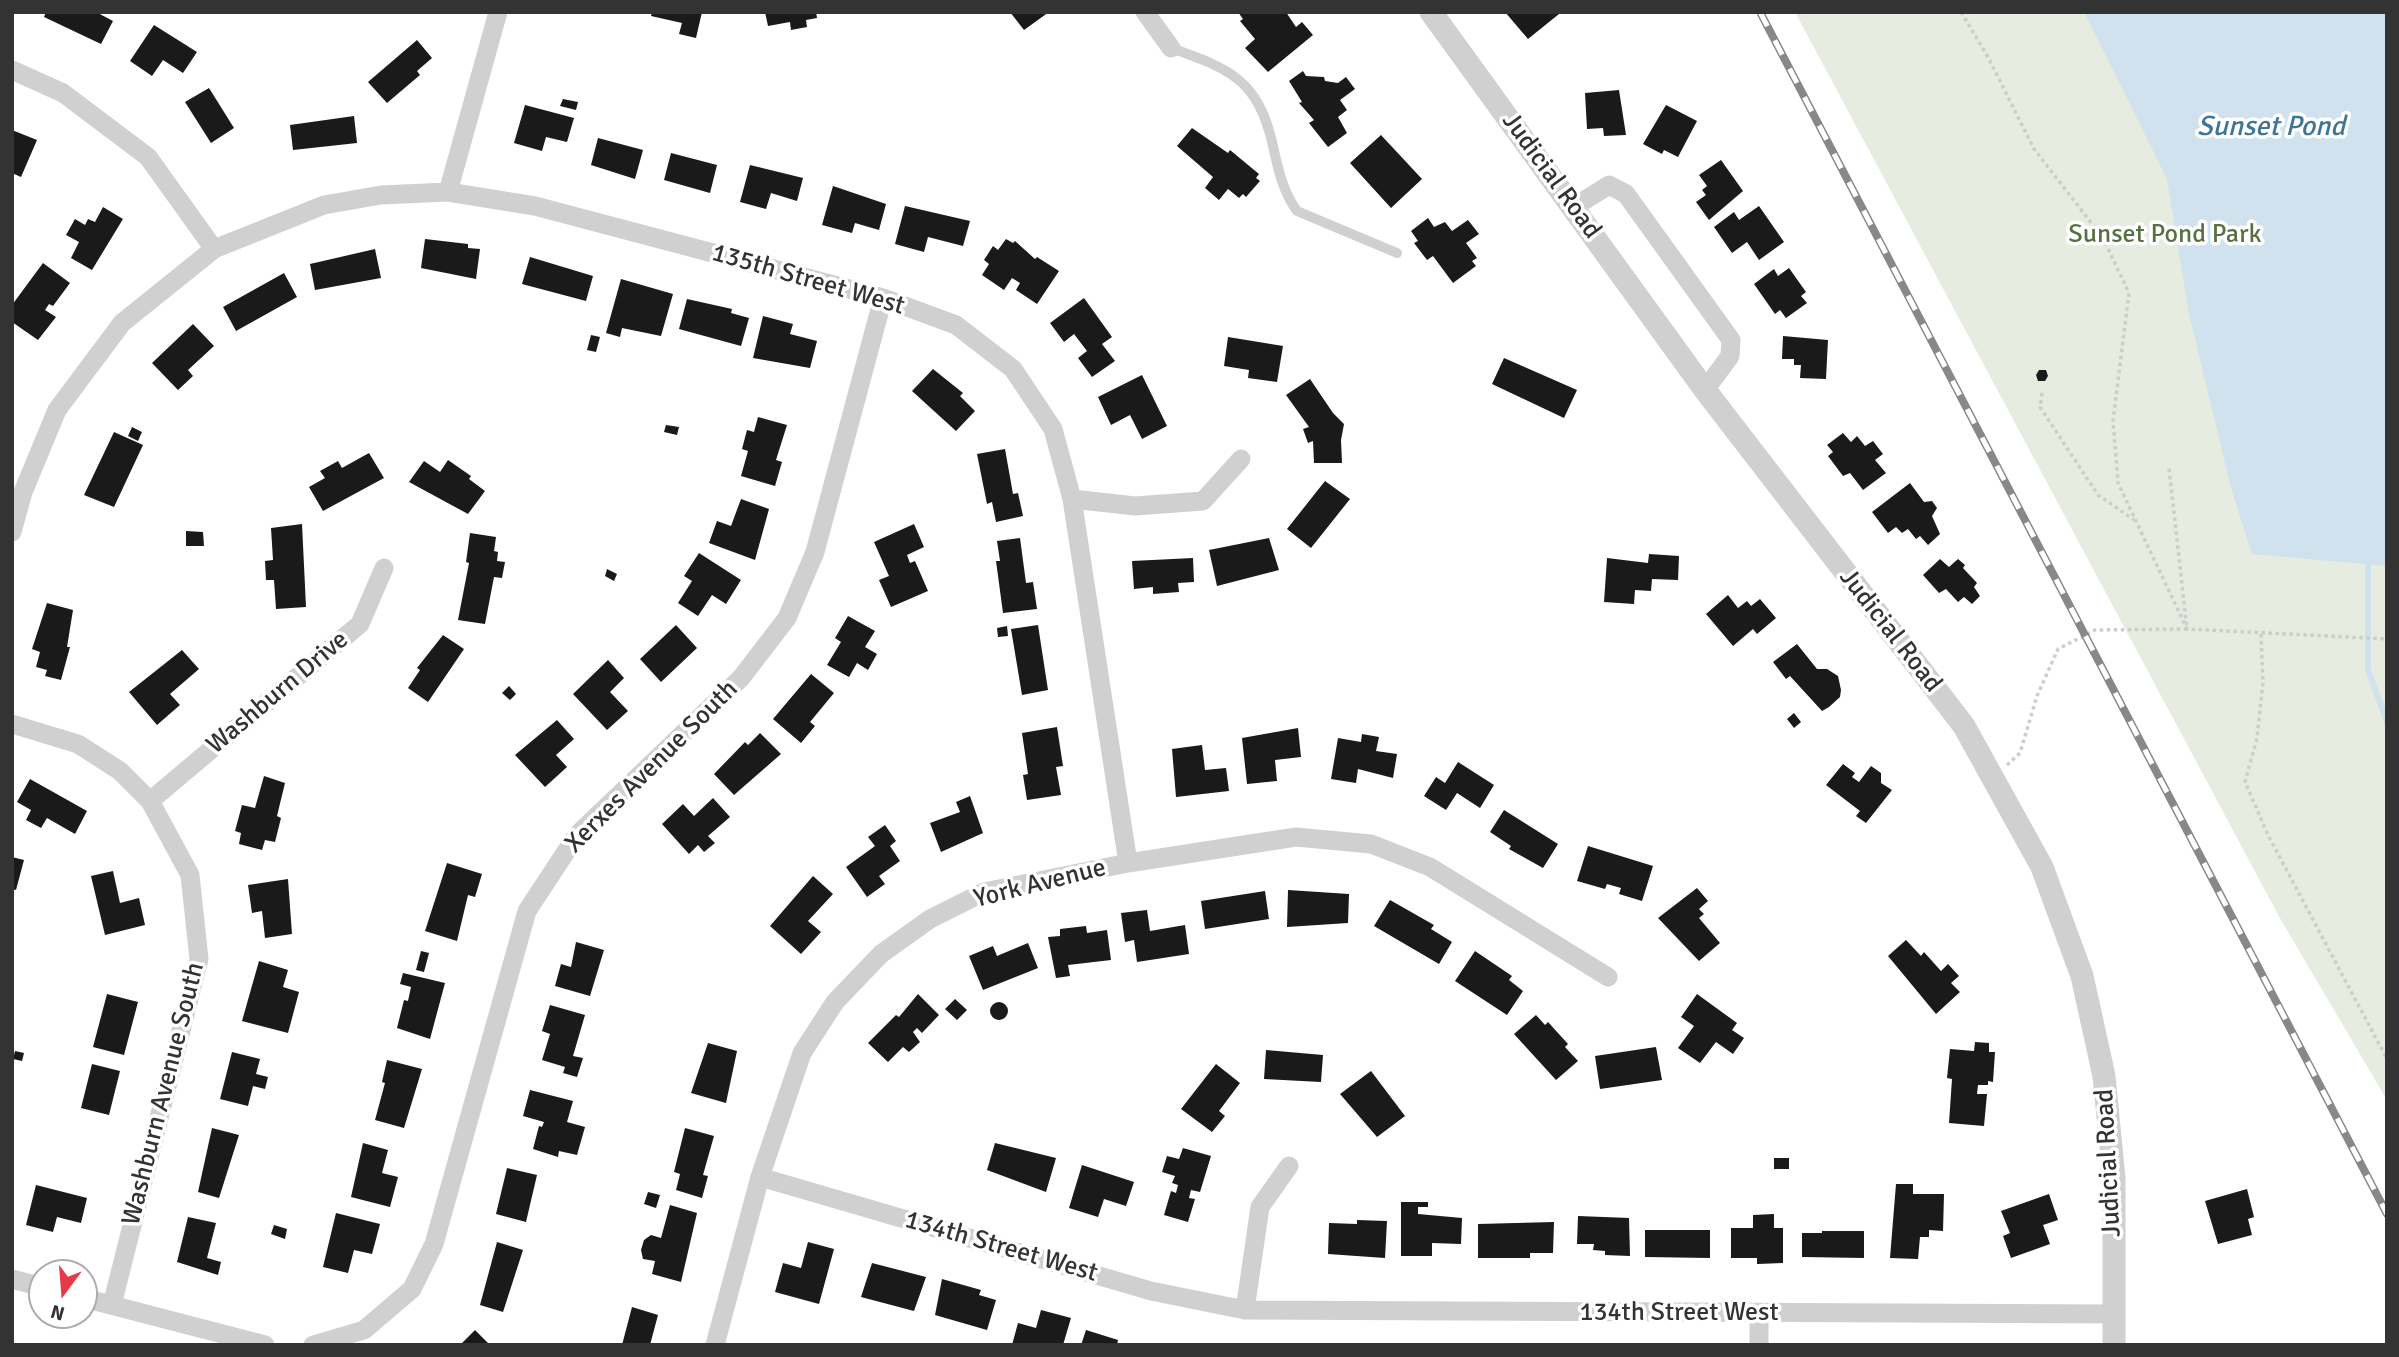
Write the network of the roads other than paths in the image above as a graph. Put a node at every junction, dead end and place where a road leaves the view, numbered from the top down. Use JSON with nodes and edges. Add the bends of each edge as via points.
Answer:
{"nodes":[{"id":1,"x":498,"y":12,"type":"edge"},
{"id":2,"x":1145,"y":12,"type":"edge"},
{"id":3,"x":1432,"y":12,"type":"edge"},
{"id":4,"x":1171,"y":48,"type":"joint"},
{"id":5,"x":12,"y":71,"type":"edge"},
{"id":6,"x":448,"y":192,"type":"junction"},
{"id":7,"x":1574,"y":207,"type":"junction"},
{"id":8,"x":214,"y":249,"type":"junction"},
{"id":9,"x":1397,"y":253,"type":"dead end"},
{"id":10,"x":883,"y":298,"type":"junction"},
{"id":11,"x":1704,"y":390,"type":"junction"},
{"id":12,"x":1241,"y":459,"type":"dead end"},
{"id":13,"x":1072,"y":499,"type":"junction"},
{"id":14,"x":12,"y":532,"type":"edge"},
{"id":15,"x":384,"y":568,"type":"dead end"},
{"id":16,"x":12,"y":724,"type":"edge"},
{"id":17,"x":150,"y":801,"type":"junction"},
{"id":18,"x":1128,"y":863,"type":"junction"},
{"id":19,"x":1608,"y":977,"type":"dead end"},
{"id":20,"x":1289,"y":1166,"type":"dead end"},
{"id":21,"x":760,"y":1177,"type":"junction"},
{"id":22,"x":98,"y":1302,"type":"edge"},
{"id":23,"x":112,"y":1305,"type":"junction"},
{"id":24,"x":1245,"y":1310,"type":"junction"},
{"id":25,"x":1759,"y":1314,"type":"junction"},
{"id":26,"x":2114,"y":1314,"type":"junction"},
{"id":27,"x":265,"y":1345,"type":"edge"},
{"id":28,"x":313,"y":1345,"type":"edge"},
{"id":29,"x":715,"y":1345,"type":"edge"},
{"id":30,"x":1759,"y":1345,"type":"edge"},
{"id":31,"x":2113,"y":1345,"type":"edge"}],
"edges":[{"from":1,"to":6,"type":"street"},
{"from":2,"to":4,"type":"street"},
{"from":3,"to":7,"type":"street","name":"Judicial Road"},
{"from":4,"to":9,"type":"lane","via":[[1224,67],[1249,90],[1268,122],[1280,178],[1297,211]]},
{"from":5,"to":8,"type":"street","via":[[63,93],[148,157]]},
{"from":6,"to":8,"type":"street","name":"135th Street West","via":[[381,195],[324,205]]},
{"from":6,"to":10,"type":"street","name":"135th Street West","via":[[535,206]]},
{"from":7,"to":11,"type":"street","name":"Judicial Road"},
{"from":7,"to":11,"type":"street","via":[[1609,186],[1626,194],[1731,340],[1730,356]]},
{"from":8,"to":14,"type":"street","name":"135th Street West","via":[[122,323],[57,410],[23,492]]},
{"from":10,"to":13,"type":"street","name":"135th Street West","via":[[956,325],[1013,369],[1054,429]]},
{"from":10,"to":28,"type":"street","name":"Xerxes Avenue South","via":[[815,552],[787,618],[741,678],[577,835],[527,911],[434,1244],[412,1289],[363,1330]]},
{"from":11,"to":26,"type":"street","name":"Judicial Road","via":[[1964,726],[2042,867],[2082,976],[2104,1076],[2114,1178]]},
{"from":12,"to":13,"type":"street","via":[[1203,501],[1135,506]]},
{"from":13,"to":18,"type":"street","name":"135th Street West"},
{"from":15,"to":17,"type":"street","name":"Washburn Drive","via":[[360,624]]},
{"from":16,"to":17,"type":"street","name":"Washburn Avenue South","via":[[78,744],[120,771]]},
{"from":17,"to":23,"type":"street","name":"Washburn Avenue South","via":[[190,875],[199,959]]},
{"from":18,"to":19,"type":"street","name":"York Avenue","via":[[1296,837],[1371,844],[1430,867]]},
{"from":18,"to":21,"type":"street","name":"York Avenue","via":[[984,892],[930,919],[881,954],[835,1002],[802,1053]]},
{"from":20,"to":24,"type":"street","via":[[1260,1207]]},
{"from":21,"to":24,"type":"street","name":"134th Street West","via":[[1151,1291]]},
{"from":21,"to":29,"type":"street","name":"York Avenue"},
{"from":22,"to":23,"type":"street"},
{"from":23,"to":27,"type":"street"},
{"from":24,"to":25,"type":"street","name":"134th Street West"},
{"from":25,"to":26,"type":"street","name":"134th Street West"},
{"from":25,"to":30,"type":"street"},
{"from":26,"to":31,"type":"street","name":"Judicial Road"}]}
